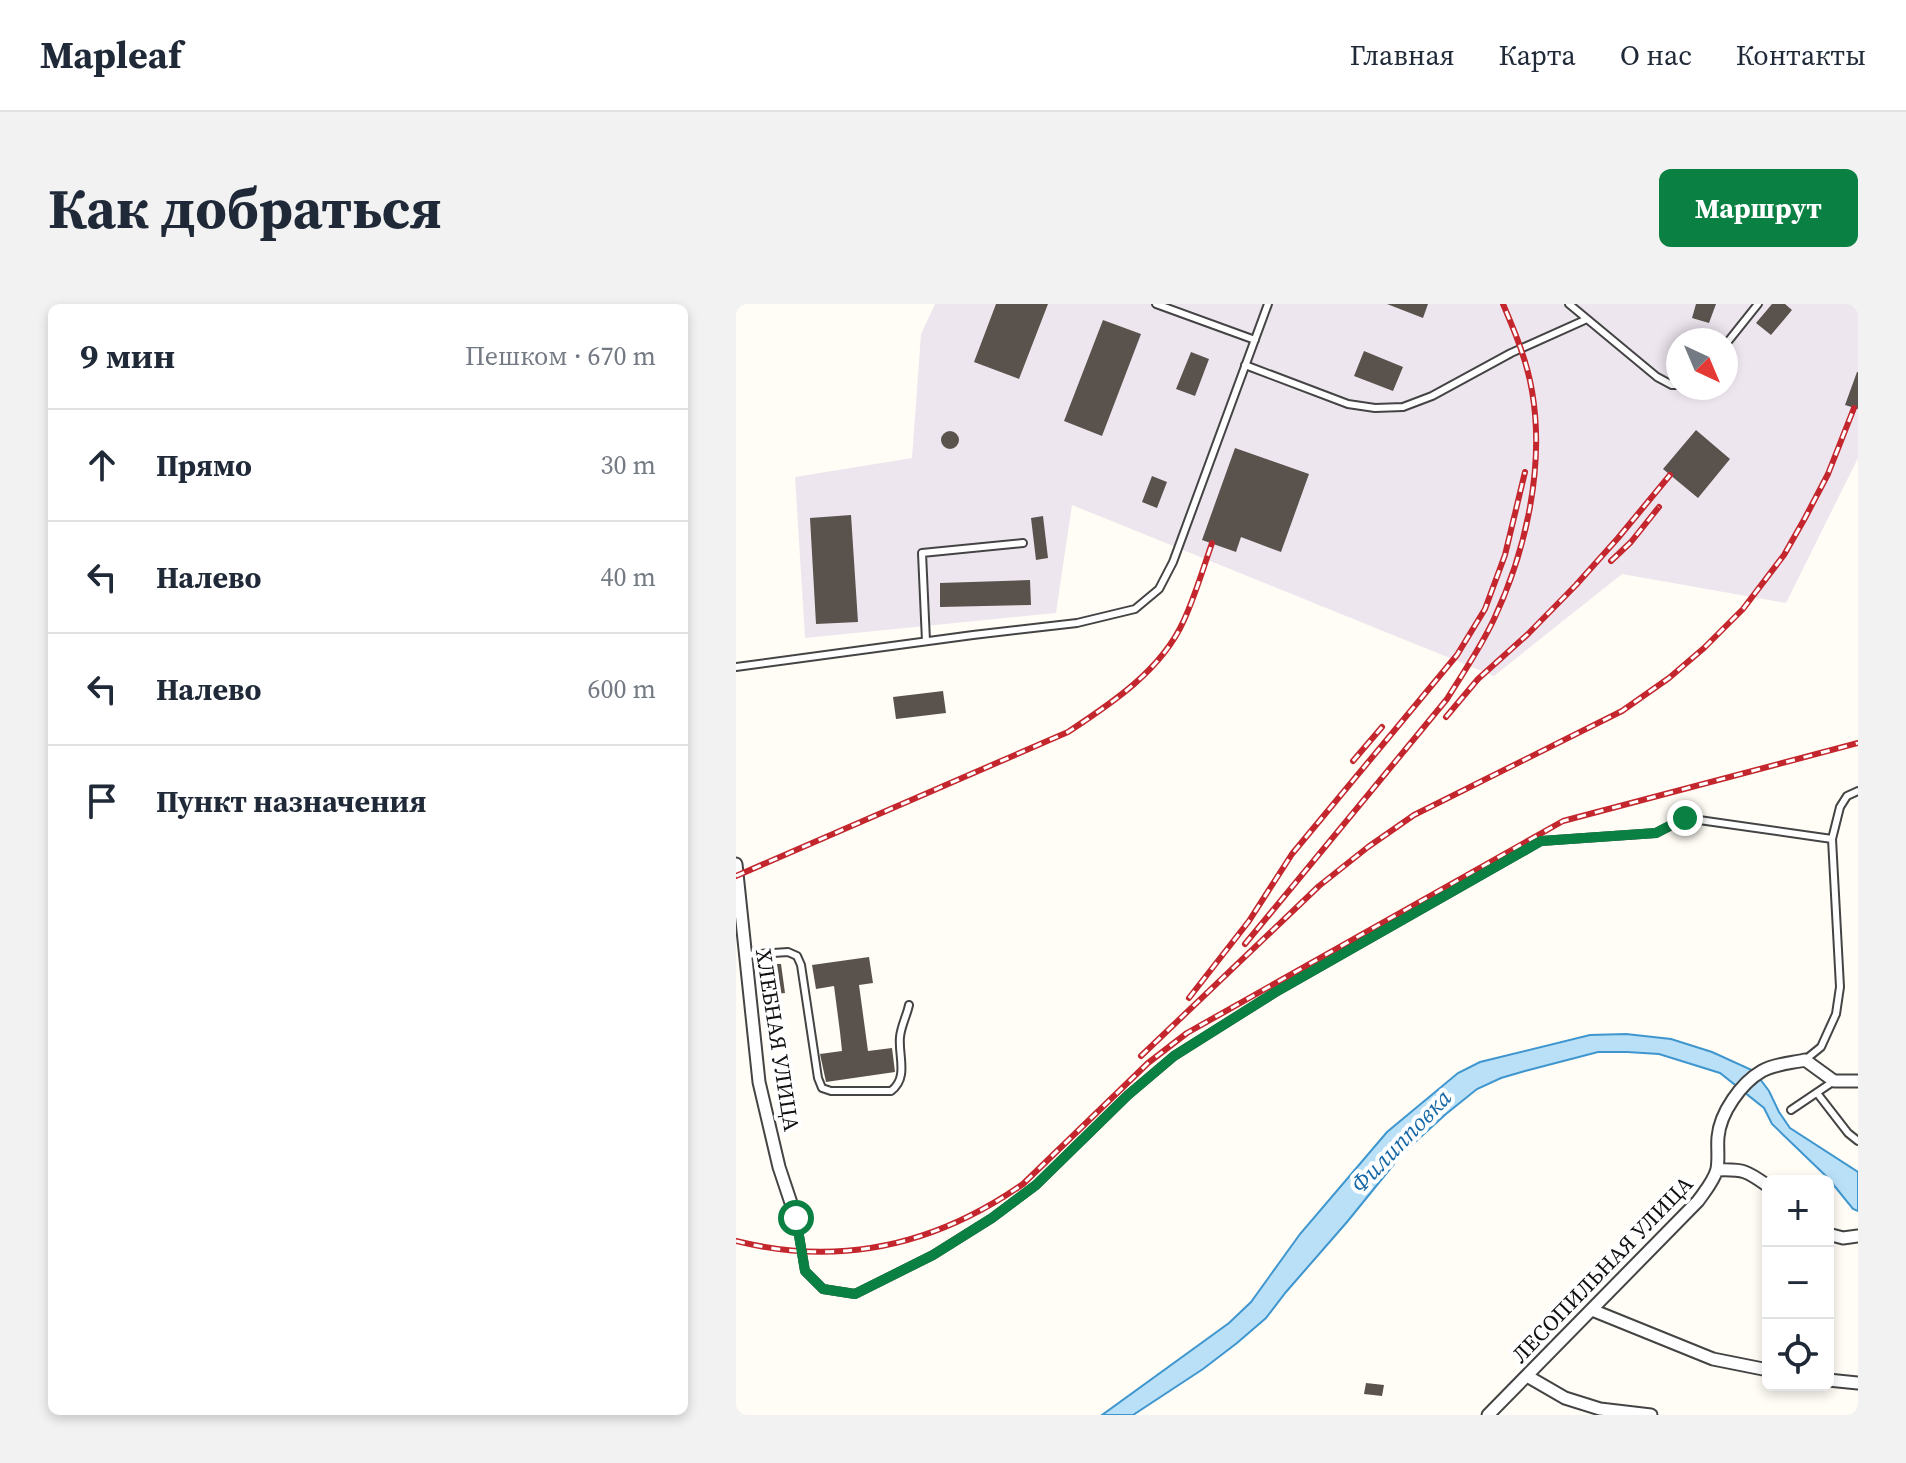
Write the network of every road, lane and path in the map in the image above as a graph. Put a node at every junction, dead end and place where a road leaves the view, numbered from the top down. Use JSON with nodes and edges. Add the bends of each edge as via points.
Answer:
{"nodes":[{"id":1,"x":1156,"y":304,"type":"edge"},
{"id":2,"x":1268,"y":304,"type":"edge"},
{"id":3,"x":1569,"y":304,"type":"edge"},
{"id":4,"x":1758,"y":304,"type":"edge"},
{"id":5,"x":1587,"y":319,"type":"junction"},
{"id":6,"x":1738,"y":329,"type":"edge"},
{"id":7,"x":1255,"y":340,"type":"junction"},
{"id":8,"x":1245,"y":365,"type":"junction"},
{"id":9,"x":1666,"y":382,"type":"edge"},
{"id":10,"x":1023,"y":543,"type":"dead end"},
{"id":11,"x":926,"y":641,"type":"junction"},
{"id":12,"x":736,"y":667,"type":"edge"},
{"id":13,"x":1858,"y":791,"type":"edge"},
{"id":14,"x":1832,"y":839,"type":"junction"},
{"id":15,"x":736,"y":864,"type":"edge"},
{"id":16,"x":741,"y":948,"type":"edge"},
{"id":17,"x":909,"y":1005,"type":"dead end"},
{"id":18,"x":1805,"y":1060,"type":"junction"},
{"id":19,"x":1834,"y":1081,"type":"junction"},
{"id":20,"x":1858,"y":1081,"type":"edge"},
{"id":21,"x":1817,"y":1093,"type":"junction"},
{"id":22,"x":1791,"y":1110,"type":"dead end"},
{"id":23,"x":1858,"y":1141,"type":"edge"},
{"id":24,"x":1717,"y":1170,"type":"junction"},
{"id":25,"x":1762,"y":1182,"type":"edge"},
{"id":26,"x":796,"y":1218,"type":"joint"},
{"id":27,"x":1834,"y":1236,"type":"edge"},
{"id":28,"x":1858,"y":1236,"type":"edge"},
{"id":29,"x":1592,"y":1310,"type":"junction"},
{"id":30,"x":1762,"y":1369,"type":"edge"},
{"id":31,"x":1527,"y":1376,"type":"junction"},
{"id":32,"x":1834,"y":1381,"type":"edge"},
{"id":33,"x":1858,"y":1383,"type":"edge"},
{"id":34,"x":1488,"y":1415,"type":"edge"},
{"id":35,"x":1651,"y":1415,"type":"edge"}],
"edges":[{"from":1,"to":7,"type":"lane"},
{"from":2,"to":7,"type":"lane"},
{"from":3,"to":5,"type":"lane"},
{"from":4,"to":6,"type":"lane"},
{"from":5,"to":8,"type":"lane","via":[[1403,407],[1348,404]]},
{"from":5,"to":9,"type":"lane"},
{"from":7,"to":8,"type":"lane"},
{"from":8,"to":11,"type":"lane","via":[[1159,589],[1135,609],[1077,623]]},
{"from":10,"to":11,"type":"lane","via":[[922,553]]},
{"from":11,"to":12,"type":"lane"},
{"from":13,"to":14,"type":"lane","via":[[1840,807]]},
{"from":14,"to":18,"type":"lane","via":[[1840,987],[1836,1014],[1821,1047]]},
{"from":14,"to":26,"type":"lane","via":[[1685,818],[1656,833],[1541,841],[1174,1056],[1036,1185],[933,1255],[855,1294],[823,1289],[805,1271]]},
{"from":15,"to":16,"type":"street","name":"ХЛЕБНАЯ УЛИЦА"},
{"from":16,"to":17,"type":"lane","via":[[797,956],[822,1088],[891,1091],[898,1086],[900,1037]]},
{"from":16,"to":26,"type":"street","name":"ХЛЕБНАЯ УЛИЦА","via":[[759,1082]]},
{"from":18,"to":19,"type":"street"},
{"from":18,"to":24,"type":"street","name":"ЛЕСОПИЛЬНАЯ УЛИЦА","via":[[1765,1069],[1737,1094],[1718,1135]]},
{"from":19,"to":20,"type":"street"},
{"from":19,"to":21,"type":"lane"},
{"from":21,"to":22,"type":"lane"},
{"from":21,"to":23,"type":"lane"},
{"from":24,"to":25,"type":"street","via":[[1738,1169]]},
{"from":24,"to":29,"type":"street","name":"ЛЕСОПИЛЬНАЯ УЛИЦА","via":[[1698,1201]]},
{"from":27,"to":28,"type":"street"},
{"from":29,"to":30,"type":"street","via":[[1713,1359]]},
{"from":29,"to":31,"type":"street","name":"ЛЕСОПИЛЬНАЯ УЛИЦА"},
{"from":31,"to":34,"type":"street","name":"ЛЕСОПИЛЬНАЯ УЛИЦА"},
{"from":31,"to":35,"type":"street","via":[[1565,1398],[1600,1409]]},
{"from":32,"to":33,"type":"street"}]}
